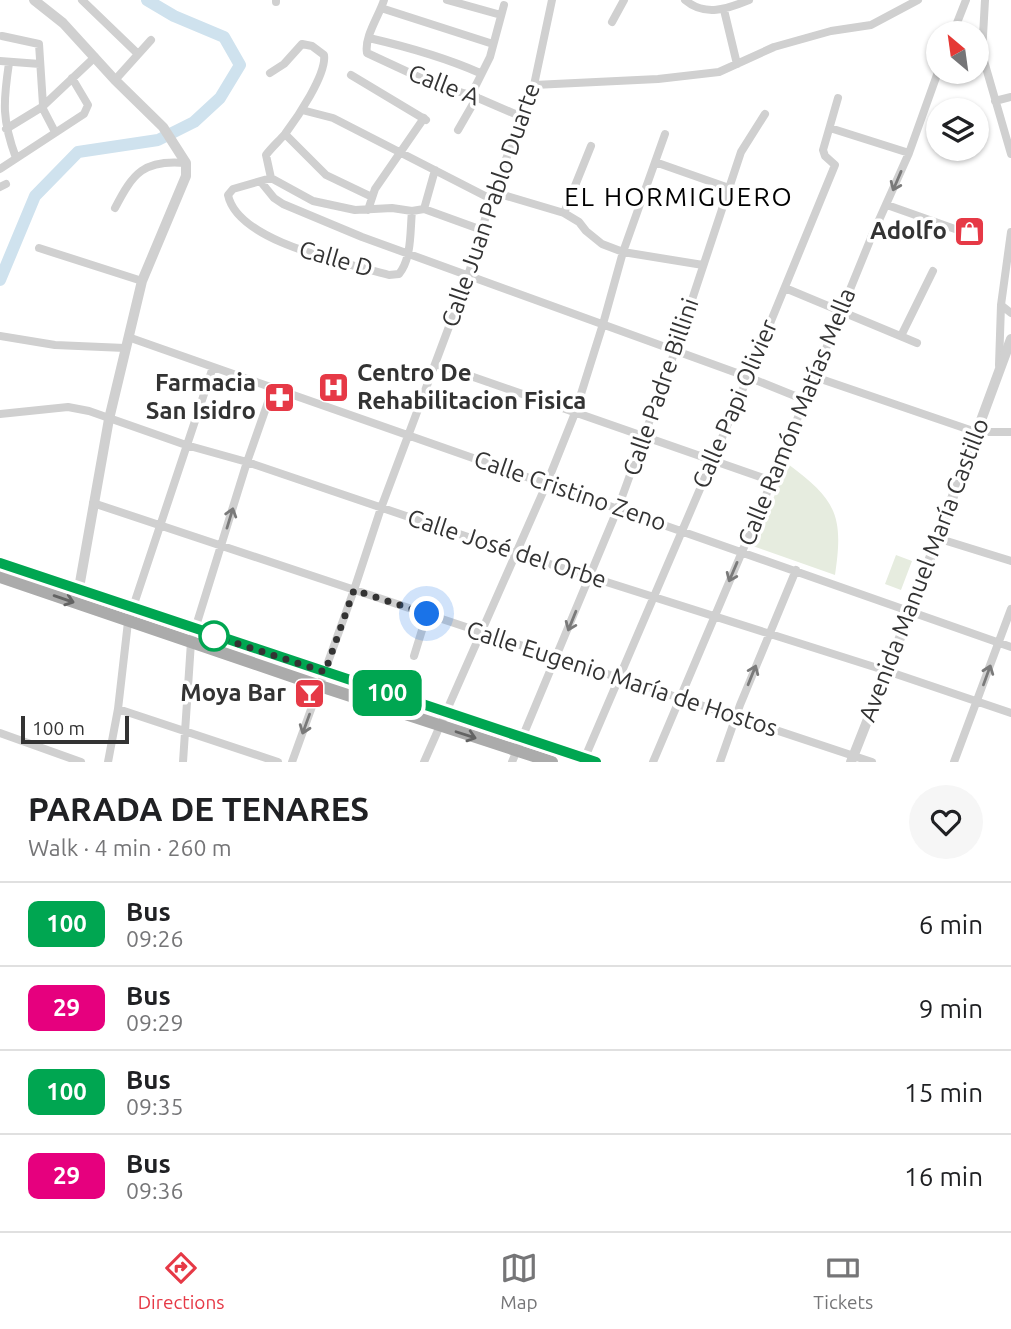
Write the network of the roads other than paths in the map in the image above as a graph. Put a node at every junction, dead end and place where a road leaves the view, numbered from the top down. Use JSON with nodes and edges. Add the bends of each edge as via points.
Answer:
{"nodes":[{"id":1,"x":34,"y":0,"type":"edge"},
{"id":2,"x":82,"y":0,"type":"edge"},
{"id":3,"x":447,"y":0,"type":"edge"},
{"id":4,"x":552,"y":0,"type":"edge"},
{"id":5,"x":624,"y":0,"type":"edge"},
{"id":6,"x":685,"y":0,"type":"edge"},
{"id":7,"x":918,"y":0,"type":"edge"},
{"id":8,"x":966,"y":0,"type":"edge"},
{"id":9,"x":985,"y":0,"type":"edge"},
{"id":10,"x":746,"y":1,"type":"edge"},
{"id":11,"x":383,"y":4,"type":"edge"},
{"id":12,"x":504,"y":5,"type":"dead end"},
{"id":13,"x":724,"y":10,"type":"junction"},
{"id":14,"x":501,"y":15,"type":"junction"},
{"id":15,"x":958,"y":21,"type":"edge"},
{"id":16,"x":612,"y":22,"type":"dead end"},
{"id":17,"x":2,"y":36,"type":"dead end"},
{"id":18,"x":369,"y":38,"type":"junction"},
{"id":19,"x":151,"y":40,"type":"dead end"},
{"id":20,"x":493,"y":44,"type":"junction"},
{"id":21,"x":138,"y":53,"type":"junction"},
{"id":22,"x":95,"y":57,"type":"junction"},
{"id":23,"x":5,"y":62,"type":"edge"},
{"id":24,"x":40,"y":64,"type":"junction"},
{"id":25,"x":737,"y":64,"type":"junction"},
{"id":26,"x":270,"y":73,"type":"dead end"},
{"id":27,"x":480,"y":73,"type":"junction"},
{"id":28,"x":351,"y":75,"type":"dead end"},
{"id":29,"x":72,"y":78,"type":"junction"},
{"id":30,"x":115,"y":79,"type":"junction"},
{"id":31,"x":934,"y":84,"type":"edge"},
{"id":32,"x":534,"y":85,"type":"junction"},
{"id":33,"x":474,"y":96,"type":"junction"},
{"id":34,"x":1011,"y":97,"type":"edge"},
{"id":35,"x":838,"y":99,"type":"dead end"},
{"id":36,"x":995,"y":101,"type":"junction"},
{"id":37,"x":43,"y":106,"type":"junction"},
{"id":38,"x":302,"y":110,"type":"junction"},
{"id":39,"x":765,"y":114,"type":"dead end"},
{"id":40,"x":522,"y":117,"type":"junction"},
{"id":41,"x":830,"y":128,"type":"junction"},
{"id":42,"x":6,"y":129,"type":"junction"},
{"id":43,"x":458,"y":131,"type":"dead end"},
{"id":44,"x":55,"y":132,"type":"junction"},
{"id":45,"x":285,"y":134,"type":"junction"},
{"id":46,"x":664,"y":134,"type":"dead end"},
{"id":47,"x":591,"y":146,"type":"dead end"},
{"id":48,"x":909,"y":153,"type":"junction"},
{"id":49,"x":400,"y":154,"type":"junction"},
{"id":50,"x":1011,"y":154,"type":"edge"},
{"id":51,"x":16,"y":158,"type":"junction"},
{"id":52,"x":655,"y":162,"type":"junction"},
{"id":53,"x":186,"y":163,"type":"junction"},
{"id":54,"x":0,"y":169,"type":"edge"},
{"id":55,"x":435,"y":170,"type":"junction"},
{"id":56,"x":271,"y":178,"type":"junction"},
{"id":57,"x":261,"y":182,"type":"junction"},
{"id":58,"x":729,"y":188,"type":"junction"},
{"id":59,"x":492,"y":196,"type":"junction"},
{"id":60,"x":372,"y":197,"type":"junction"},
{"id":61,"x":887,"y":205,"type":"junction"},
{"id":62,"x":115,"y":208,"type":"dead end"},
{"id":63,"x":424,"y":209,"type":"junction"},
{"id":64,"x":368,"y":210,"type":"junction"},
{"id":65,"x":412,"y":211,"type":"junction"},
{"id":66,"x":564,"y":213,"type":"junction"},
{"id":67,"x":955,"y":229,"type":"dead end"},
{"id":68,"x":482,"y":230,"type":"junction"},
{"id":69,"x":1011,"y":233,"type":"edge"},
{"id":70,"x":39,"y":248,"type":"dead end"},
{"id":71,"x":623,"y":252,"type":"junction"},
{"id":72,"x":408,"y":254,"type":"junction"},
{"id":73,"x":703,"y":265,"type":"junction"},
{"id":74,"x":933,"y":271,"type":"dead end"},
{"id":75,"x":468,"y":276,"type":"junction"},
{"id":76,"x":142,"y":281,"type":"junction"},
{"id":77,"x":785,"y":288,"type":"junction"},
{"id":78,"x":1001,"y":304,"type":"junction"},
{"id":79,"x":841,"y":311,"type":"junction"},
{"id":80,"x":1011,"y":313,"type":"edge"},
{"id":81,"x":603,"y":324,"type":"junction"},
{"id":82,"x":0,"y":336,"type":"edge"},
{"id":83,"x":901,"y":336,"type":"junction"},
{"id":84,"x":1011,"y":339,"type":"edge"},
{"id":85,"x":127,"y":343,"type":"junction"},
{"id":86,"x":916,"y":343,"type":"dead end"},
{"id":87,"x":675,"y":351,"type":"junction"},
{"id":88,"x":436,"y":365,"type":"junction"},
{"id":89,"x":213,"y":367,"type":"junction"},
{"id":90,"x":999,"y":371,"type":"junction"},
{"id":91,"x":748,"y":377,"type":"junction"},
{"id":92,"x":814,"y":377,"type":"junction"},
{"id":93,"x":273,"y":388,"type":"junction"},
{"id":94,"x":805,"y":400,"type":"junction"},
{"id":95,"x":575,"y":413,"type":"junction"},
{"id":96,"x":0,"y":414,"type":"edge"},
{"id":97,"x":109,"y":419,"type":"junction"},
{"id":98,"x":976,"y":432,"type":"junction"},
{"id":99,"x":1011,"y":432,"type":"edge"},
{"id":100,"x":409,"y":435,"type":"junction"},
{"id":101,"x":644,"y":437,"type":"junction"},
{"id":102,"x":186,"y":445,"type":"junction"},
{"id":103,"x":712,"y":460,"type":"junction"},
{"id":104,"x":247,"y":463,"type":"junction"},
{"id":105,"x":772,"y":481,"type":"junction"},
{"id":106,"x":547,"y":483,"type":"junction"},
{"id":107,"x":93,"y":503,"type":"junction"},
{"id":108,"x":618,"y":508,"type":"junction"},
{"id":109,"x":381,"y":509,"type":"junction"},
{"id":110,"x":161,"y":526,"type":"junction"},
{"id":111,"x":681,"y":530,"type":"junction"},
{"id":112,"x":937,"y":538,"type":"junction"},
{"id":113,"x":222,"y":546,"type":"junction"},
{"id":114,"x":742,"y":551,"type":"junction"},
{"id":115,"x":515,"y":553,"type":"junction"},
{"id":116,"x":1011,"y":561,"type":"edge"},
{"id":117,"x":0,"y":563,"type":"edge"},
{"id":118,"x":796,"y":570,"type":"junction"},
{"id":119,"x":0,"y":577,"type":"edge"},
{"id":120,"x":589,"y":577,"type":"junction"},
{"id":121,"x":79,"y":588,"type":"junction"},
{"id":122,"x":354,"y":590,"type":"junction"},
{"id":123,"x":652,"y":596,"type":"junction"},
{"id":124,"x":133,"y":608,"type":"junction"},
{"id":125,"x":1011,"y":609,"type":"edge"},
{"id":126,"x":911,"y":610,"type":"junction"},
{"id":127,"x":427,"y":614,"type":"junction"},
{"id":128,"x":714,"y":617,"type":"junction"},
{"id":129,"x":128,"y":622,"type":"junction"},
{"id":130,"x":482,"y":632,"type":"junction"},
{"id":131,"x":769,"y":634,"type":"junction"},
{"id":132,"x":193,"y":636,"type":"junction"},
{"id":133,"x":999,"y":643,"type":"junction"},
{"id":134,"x":1011,"y":647,"type":"edge"},
{"id":135,"x":414,"y":656,"type":"dead end"},
{"id":136,"x":557,"y":657,"type":"junction"},
{"id":137,"x":887,"y":671,"type":"junction"},
{"id":138,"x":325,"y":672,"type":"junction"},
{"id":139,"x":618,"y":678,"type":"junction"},
{"id":140,"x":320,"y":686,"type":"junction"},
{"id":141,"x":680,"y":698,"type":"junction"},
{"id":142,"x":977,"y":702,"type":"junction"},
{"id":143,"x":118,"y":709,"type":"junction"},
{"id":144,"x":446,"y":713,"type":"junction"},
{"id":145,"x":1011,"y":713,"type":"edge"},
{"id":146,"x":736,"y":717,"type":"junction"},
{"id":147,"x":440,"y":726,"type":"junction"},
{"id":148,"x":185,"y":730,"type":"junction"},
{"id":149,"x":0,"y":733,"type":"edge"},
{"id":150,"x":524,"y":738,"type":"junction"},
{"id":151,"x":514,"y":756,"type":"edge"},
{"id":152,"x":852,"y":759,"type":"edge"},
{"id":153,"x":588,"y":761,"type":"edge"},
{"id":154,"x":80,"y":762,"type":"edge"},
{"id":155,"x":108,"y":762,"type":"edge"},
{"id":156,"x":184,"y":762,"type":"edge"},
{"id":157,"x":278,"y":762,"type":"edge"},
{"id":158,"x":292,"y":762,"type":"edge"},
{"id":159,"x":424,"y":762,"type":"edge"},
{"id":160,"x":552,"y":762,"type":"edge"},
{"id":161,"x":653,"y":762,"type":"edge"},
{"id":162,"x":720,"y":762,"type":"edge"},
{"id":163,"x":872,"y":762,"type":"edge"},
{"id":164,"x":954,"y":762,"type":"edge"}],
"edges":[{"from":1,"to":22,"type":"street"},
{"from":2,"to":21,"type":"street"},
{"from":3,"to":14,"type":"street"},
{"from":4,"to":32,"type":"street","name":"Calle Juan Pablo Duarte"},
{"from":5,"to":16,"type":"street"},
{"from":6,"to":13,"type":"street","via":[[703,9]]},
{"from":7,"to":25,"type":"street","via":[[872,25],[774,47]]},
{"from":8,"to":15,"type":"street"},
{"from":9,"to":36,"type":"street","via":[[982,54]]},
{"from":10,"to":13,"type":"street"},
{"from":11,"to":18,"type":"street"},
{"from":11,"to":20,"type":"street"},
{"from":12,"to":14,"type":"street"},
{"from":13,"to":25,"type":"street"},
{"from":14,"to":20,"type":"street"},
{"from":17,"to":24,"type":"street","via":[[39,44]]},
{"from":18,"to":27,"type":"street","via":[[412,47]]},
{"from":18,"to":33,"type":"street","name":"Calle A","via":[[367,53],[438,86]]},
{"from":19,"to":21,"type":"street"},
{"from":20,"to":27,"type":"street"},
{"from":21,"to":30,"type":"street"},
{"from":22,"to":29,"type":"street"},
{"from":22,"to":30,"type":"street"},
{"from":23,"to":24,"type":"street"},
{"from":23,"to":42,"type":"street"},
{"from":24,"to":37,"type":"street"},
{"from":25,"to":32,"type":"street","via":[[719,72],[658,79]]},
{"from":26,"to":38,"type":"street","via":[[302,44],[324,55],[321,73]]},
{"from":27,"to":33,"type":"street"},
{"from":28,"to":49,"type":"street","via":[[425,119]]},
{"from":29,"to":37,"type":"street"},
{"from":29,"to":44,"type":"street","via":[[87,110]]},
{"from":30,"to":53,"type":"street","via":[[163,127]]},
{"from":31,"to":48,"type":"street","name":"Calle Ramón Matías Mella"},
{"from":32,"to":40,"type":"street","name":"Calle Juan Pablo Duarte"},
{"from":33,"to":40,"type":"street","name":"Calle A"},
{"from":33,"to":43,"type":"street"},
{"from":34,"to":36,"type":"street"},
{"from":35,"to":41,"type":"street"},
{"from":36,"to":50,"type":"street"},
{"from":37,"to":42,"type":"street"},
{"from":37,"to":44,"type":"street"},
{"from":38,"to":45,"type":"street"},
{"from":38,"to":49,"type":"street","via":[[333,118]]},
{"from":39,"to":58,"type":"street","name":"Calle Padre Billini","via":[[741,152]]},
{"from":40,"to":59,"type":"street","name":"Calle Juan Pablo Duarte"},
{"from":41,"to":48,"type":"street"},
{"from":41,"to":77,"type":"street","name":"Calle Papi Olivier","via":[[823,150],[835,165]]},
{"from":42,"to":51,"type":"street"},
{"from":44,"to":51,"type":"street"},
{"from":45,"to":56,"type":"street","via":[[266,155]]},
{"from":45,"to":60,"type":"street","via":[[326,175]]},
{"from":46,"to":52,"type":"street"},
{"from":47,"to":66,"type":"street"},
{"from":48,"to":61,"type":"street","name":"Calle Ramón Matías Mella","one_way":true},
{"from":49,"to":55,"type":"street"},
{"from":49,"to":60,"type":"street"},
{"from":51,"to":54,"type":"street"},
{"from":52,"to":58,"type":"street"},
{"from":52,"to":71,"type":"street"},
{"from":53,"to":62,"type":"street","via":[[151,164],[129,181]]},
{"from":53,"to":76,"type":"street","via":[[186,176]]},
{"from":55,"to":59,"type":"street"},
{"from":55,"to":63,"type":"street"},
{"from":56,"to":57,"type":"street"},
{"from":56,"to":64,"type":"street","via":[[313,201]]},
{"from":57,"to":72,"type":"street","via":[[283,204]]},
{"from":57,"to":72,"type":"street","name":"Calle D","via":[[233,189],[228,195],[230,204],[256,230],[292,248],[389,275],[399,274]]},
{"from":58,"to":73,"type":"street","name":"Calle Padre Billini"},
{"from":59,"to":66,"type":"street"},
{"from":59,"to":68,"type":"street","name":"Calle Juan Pablo Duarte"},
{"from":60,"to":64,"type":"street"},
{"from":61,"to":67,"type":"street"},
{"from":61,"to":79,"type":"street","name":"Calle Ramón Matías Mella"},
{"from":63,"to":65,"type":"street"},
{"from":63,"to":68,"type":"street"},
{"from":64,"to":65,"type":"street"},
{"from":65,"to":72,"type":"street","name":"Calle D"},
{"from":66,"to":71,"type":"street","via":[[602,244]]},
{"from":68,"to":75,"type":"street","name":"Calle Juan Pablo Duarte"},
{"from":69,"to":78,"type":"street"},
{"from":70,"to":76,"type":"street"},
{"from":71,"to":73,"type":"street"},
{"from":71,"to":81,"type":"street"},
{"from":72,"to":75,"type":"street"},
{"from":73,"to":87,"type":"street","name":"Calle Padre Billini"},
{"from":74,"to":83,"type":"street"},
{"from":75,"to":81,"type":"street"},
{"from":75,"to":88,"type":"street","name":"Calle Juan Pablo Duarte"},
{"from":76,"to":85,"type":"street"},
{"from":77,"to":79,"type":"street"},
{"from":77,"to":91,"type":"street","name":"Calle Papi Olivier"},
{"from":78,"to":80,"type":"street"},
{"from":78,"to":90,"type":"street"},
{"from":79,"to":83,"type":"street"},
{"from":79,"to":92,"type":"street","name":"Calle Ramón Matías Mella"},
{"from":81,"to":87,"type":"street"},
{"from":81,"to":95,"type":"street"},
{"from":82,"to":85,"type":"street","name":"Calle Cristino Zeno","via":[[55,345]]},
{"from":83,"to":86,"type":"street"},
{"from":84,"to":90,"type":"street","name":"Avenida Manuel María Castillo"},
{"from":85,"to":89,"type":"street","name":"Calle Cristino Zeno"},
{"from":85,"to":97,"type":"street"},
{"from":87,"to":91,"type":"street"},
{"from":87,"to":101,"type":"street","name":"Calle Padre Billini"},
{"from":88,"to":95,"type":"street"},
{"from":88,"to":100,"type":"street","name":"Calle Juan Pablo Duarte"},
{"from":89,"to":93,"type":"street","name":"Calle Cristino Zeno"},
{"from":89,"to":102,"type":"street"},
{"from":90,"to":98,"type":"street","name":"Avenida Manuel María Castillo"},
{"from":91,"to":94,"type":"street"},
{"from":91,"to":103,"type":"street","name":"Calle Papi Olivier"},
{"from":92,"to":94,"type":"street","name":"Calle Ramón Matías Mella"},
{"from":92,"to":98,"type":"street"},
{"from":93,"to":100,"type":"street","name":"Calle Cristino Zeno"},
{"from":93,"to":104,"type":"street"},
{"from":94,"to":105,"type":"street","name":"Calle Ramón Matías Mella"},
{"from":95,"to":101,"type":"street"},
{"from":95,"to":106,"type":"street"},
{"from":96,"to":97,"type":"street","name":"Calle José del Orbe","via":[[68,407]]},
{"from":97,"to":102,"type":"street","name":"Calle José del Orbe"},
{"from":97,"to":107,"type":"street"},
{"from":98,"to":99,"type":"street"},
{"from":98,"to":112,"type":"street","name":"Avenida Manuel María Castillo"},
{"from":100,"to":106,"type":"street","name":"Calle Cristino Zeno"},
{"from":100,"to":109,"type":"street","name":"Calle Juan Pablo Duarte"},
{"from":101,"to":103,"type":"street"},
{"from":101,"to":108,"type":"street","name":"Calle Padre Billini"},
{"from":102,"to":104,"type":"street","name":"Calle José del Orbe"},
{"from":102,"to":110,"type":"street"},
{"from":103,"to":105,"type":"street"},
{"from":103,"to":111,"type":"street","name":"Calle Papi Olivier"},
{"from":104,"to":109,"type":"street","name":"Calle José del Orbe"},
{"from":113,"to":104,"type":"street","one_way":true},
{"from":105,"to":114,"type":"street","name":"Calle Ramón Matías Mella"},
{"from":106,"to":108,"type":"street","name":"Calle Cristino Zeno"},
{"from":106,"to":115,"type":"street"},
{"from":107,"to":110,"type":"street","name":"Calle Eugenio María de Hostos"},
{"from":107,"to":121,"type":"street"},
{"from":108,"to":111,"type":"street","name":"Calle Cristino Zeno"},
{"from":108,"to":120,"type":"street","name":"Calle Padre Billini"},
{"from":109,"to":115,"type":"street","name":"Calle José del Orbe"},
{"from":109,"to":122,"type":"street","name":"Calle Juan Pablo Duarte"},
{"from":110,"to":113,"type":"street","name":"Calle Eugenio María de Hostos"},
{"from":110,"to":124,"type":"street"},
{"from":111,"to":114,"type":"street","name":"Calle Cristino Zeno"},
{"from":111,"to":123,"type":"street","name":"Calle Papi Olivier"},
{"from":112,"to":116,"type":"street"},
{"from":112,"to":126,"type":"street","name":"Avenida Manuel María Castillo"},
{"from":113,"to":122,"type":"street","name":"Calle Eugenio María de Hostos"},
{"from":113,"to":132,"type":"street"},
{"from":114,"to":118,"type":"street","name":"Calle Cristino Zeno"},
{"from":114,"to":128,"type":"street","name":"Calle Ramón Matías Mella","one_way":true},
{"from":115,"to":120,"type":"street","name":"Calle José del Orbe"},
{"from":115,"to":130,"type":"street"},
{"from":117,"to":121,"type":"main road"},
{"from":118,"to":126,"type":"street","name":"Calle Cristino Zeno"},
{"from":118,"to":131,"type":"street"},
{"from":119,"to":129,"type":"main road","one_way":true},
{"from":120,"to":123,"type":"street","name":"Calle José del Orbe"},
{"from":120,"to":136,"type":"street","name":"Calle Padre Billini","one_way":true},
{"from":121,"to":124,"type":"main road"},
{"from":122,"to":127,"type":"street","name":"Calle Eugenio María de Hostos"},
{"from":122,"to":138,"type":"street","name":"Calle Juan Pablo Duarte"},
{"from":123,"to":128,"type":"street","name":"Calle José del Orbe"},
{"from":123,"to":139,"type":"street","name":"Calle Papi Olivier"},
{"from":124,"to":129,"type":"street"},
{"from":124,"to":132,"type":"main road"},
{"from":125,"to":133,"type":"street"},
{"from":126,"to":133,"type":"street","name":"Calle Cristino Zeno"},
{"from":126,"to":137,"type":"street","name":"Avenida Manuel María Castillo"},
{"from":127,"to":130,"type":"street","name":"Calle Eugenio María de Hostos"},
{"from":127,"to":135,"type":"street"},
{"from":128,"to":131,"type":"street","name":"Calle José del Orbe"},
{"from":128,"to":141,"type":"street","name":"Calle Ramón Matías Mella"},
{"from":129,"to":132,"type":"main road"},
{"from":129,"to":143,"type":"street"},
{"from":130,"to":136,"type":"street","name":"Calle Eugenio María de Hostos"},
{"from":130,"to":144,"type":"street"},
{"from":131,"to":137,"type":"street","name":"Calle José del Orbe"},
{"from":146,"to":131,"type":"street","one_way":true},
{"from":132,"to":138,"type":"main road"},
{"from":132,"to":140,"type":"main road"},
{"from":132,"to":148,"type":"street"},
{"from":133,"to":134,"type":"street","name":"Calle Cristino Zeno"},
{"from":142,"to":133,"type":"street","one_way":true},
{"from":136,"to":139,"type":"street","name":"Calle Eugenio María de Hostos"},
{"from":136,"to":150,"type":"street","name":"Calle Padre Billini"},
{"from":137,"to":142,"type":"street","name":"Calle José del Orbe"},
{"from":137,"to":152,"type":"street","name":"Avenida Manuel María Castillo"},
{"from":138,"to":140,"type":"street","name":"Calle Juan Pablo Duarte"},
{"from":138,"to":144,"type":"main road"},
{"from":139,"to":141,"type":"street","name":"Calle Eugenio María de Hostos"},
{"from":139,"to":153,"type":"street","name":"Calle Papi Olivier"},
{"from":140,"to":147,"type":"main road"},
{"from":140,"to":158,"type":"street","name":"Calle Juan Pablo Duarte","one_way":true},
{"from":141,"to":146,"type":"street","name":"Calle Eugenio María de Hostos"},
{"from":141,"to":161,"type":"street","name":"Calle Ramón Matías Mella"},
{"from":142,"to":145,"type":"street","name":"Calle José del Orbe"},
{"from":142,"to":164,"type":"street"},
{"from":143,"to":148,"type":"street"},
{"from":143,"to":155,"type":"street"},
{"from":144,"to":147,"type":"street"},
{"from":144,"to":150,"type":"main road"},
{"from":146,"to":152,"type":"street","name":"Calle Eugenio María de Hostos"},
{"from":146,"to":162,"type":"street"},
{"from":147,"to":151,"type":"main road","one_way":true},
{"from":147,"to":159,"type":"street"},
{"from":148,"to":156,"type":"street"},
{"from":148,"to":157,"type":"street"},
{"from":149,"to":154,"type":"street"},
{"from":150,"to":151,"type":"street","name":"Calle Padre Billini"},
{"from":150,"to":153,"type":"main road"},
{"from":151,"to":160,"type":"main road"},
{"from":152,"to":163,"type":"street","name":"Calle Eugenio María de Hostos"}]}
